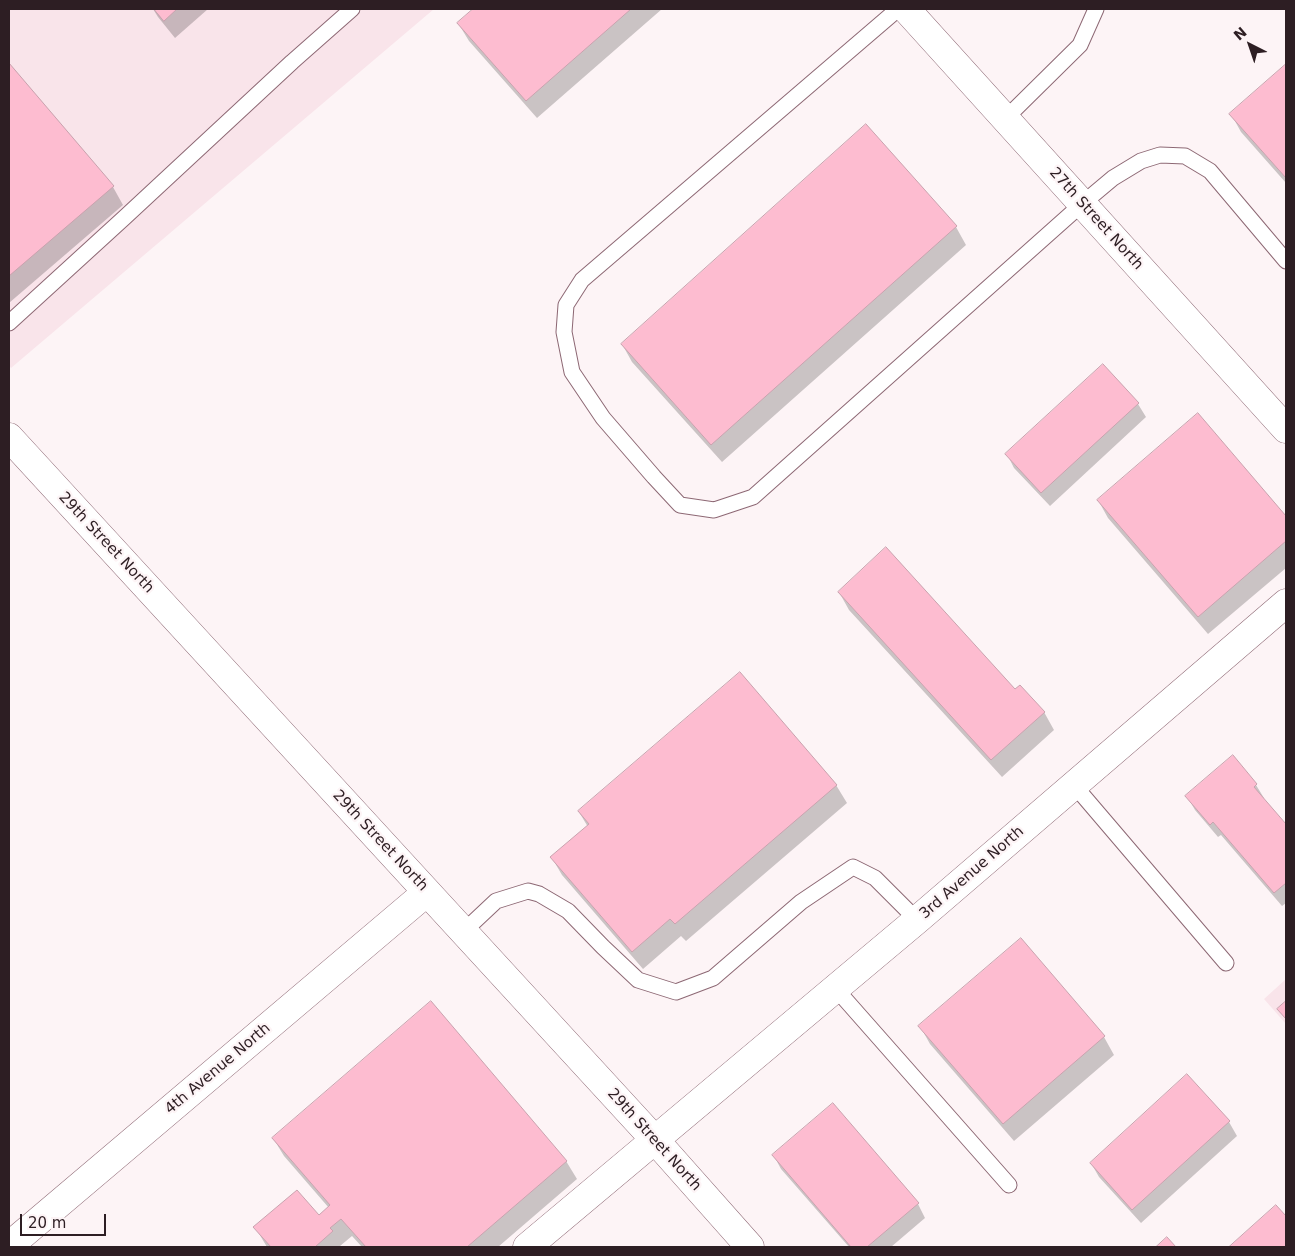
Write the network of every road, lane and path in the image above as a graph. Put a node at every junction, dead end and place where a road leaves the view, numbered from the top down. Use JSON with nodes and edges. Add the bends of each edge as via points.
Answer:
{"nodes":[{"id":1,"x":352,"y":9,"type":"edge"},
{"id":2,"x":898,"y":9,"type":"edge"},
{"id":3,"x":906,"y":9,"type":"edge"},
{"id":4,"x":1096,"y":9,"type":"edge"},
{"id":5,"x":1005,"y":119,"type":"junction"},
{"id":6,"x":1082,"y":204,"type":"junction"},
{"id":7,"x":1286,"y":261,"type":"edge"},
{"id":8,"x":9,"y":323,"type":"edge"},
{"id":9,"x":1286,"y":430,"type":"edge"},
{"id":10,"x":9,"y":437,"type":"edge"},
{"id":11,"x":1286,"y":603,"type":"edge"},
{"id":12,"x":1074,"y":785,"type":"junction"},
{"id":13,"x":427,"y":892,"type":"junction"},
{"id":14,"x":917,"y":920,"type":"junction"},
{"id":15,"x":463,"y":932,"type":"junction"},
{"id":16,"x":1226,"y":964,"type":"dead end"},
{"id":17,"x":836,"y":989,"type":"junction"},
{"id":18,"x":655,"y":1140,"type":"junction"},
{"id":19,"x":1009,"y":1185,"type":"dead end"},
{"id":20,"x":9,"y":1246,"type":"edge"},
{"id":21,"x":527,"y":1247,"type":"edge"},
{"id":22,"x":750,"y":1247,"type":"edge"}],
"edges":[{"from":1,"to":8,"type":"lane"},
{"from":2,"to":6,"type":"lane","via":[[582,280],[566,305],[564,332],[572,372],[603,418],[654,477],[680,504],[714,510],[753,497]]},
{"from":3,"to":5,"type":"street","name":"27th Street North"},
{"from":4,"to":5,"type":"lane","via":[[1080,45]]},
{"from":5,"to":6,"type":"street","name":"27th Street North"},
{"from":6,"to":7,"type":"lane","via":[[1141,161],[1160,155],[1185,156],[1210,171]]},
{"from":6,"to":9,"type":"street","name":"27th Street North"},
{"from":10,"to":13,"type":"street","name":"29th Street North"},
{"from":11,"to":12,"type":"street","name":"3rd Avenue North"},
{"from":12,"to":14,"type":"street","name":"3rd Avenue North"},
{"from":12,"to":16,"type":"lane"},
{"from":13,"to":15,"type":"street","name":"29th Street North"},
{"from":13,"to":20,"type":"street","name":"4th Avenue North"},
{"from":14,"to":15,"type":"lane","via":[[875,878],[853,867],[801,902],[713,978],[676,992],[638,980],[568,911],[539,894],[528,891],[496,901]]},
{"from":14,"to":17,"type":"street","name":"3rd Avenue North"},
{"from":15,"to":18,"type":"street","name":"29th Street North"},
{"from":17,"to":18,"type":"street","name":"3rd Avenue North"},
{"from":17,"to":19,"type":"lane"},
{"from":18,"to":21,"type":"street","name":"3rd Avenue North"},
{"from":18,"to":22,"type":"street","name":"29th Street North"}]}
